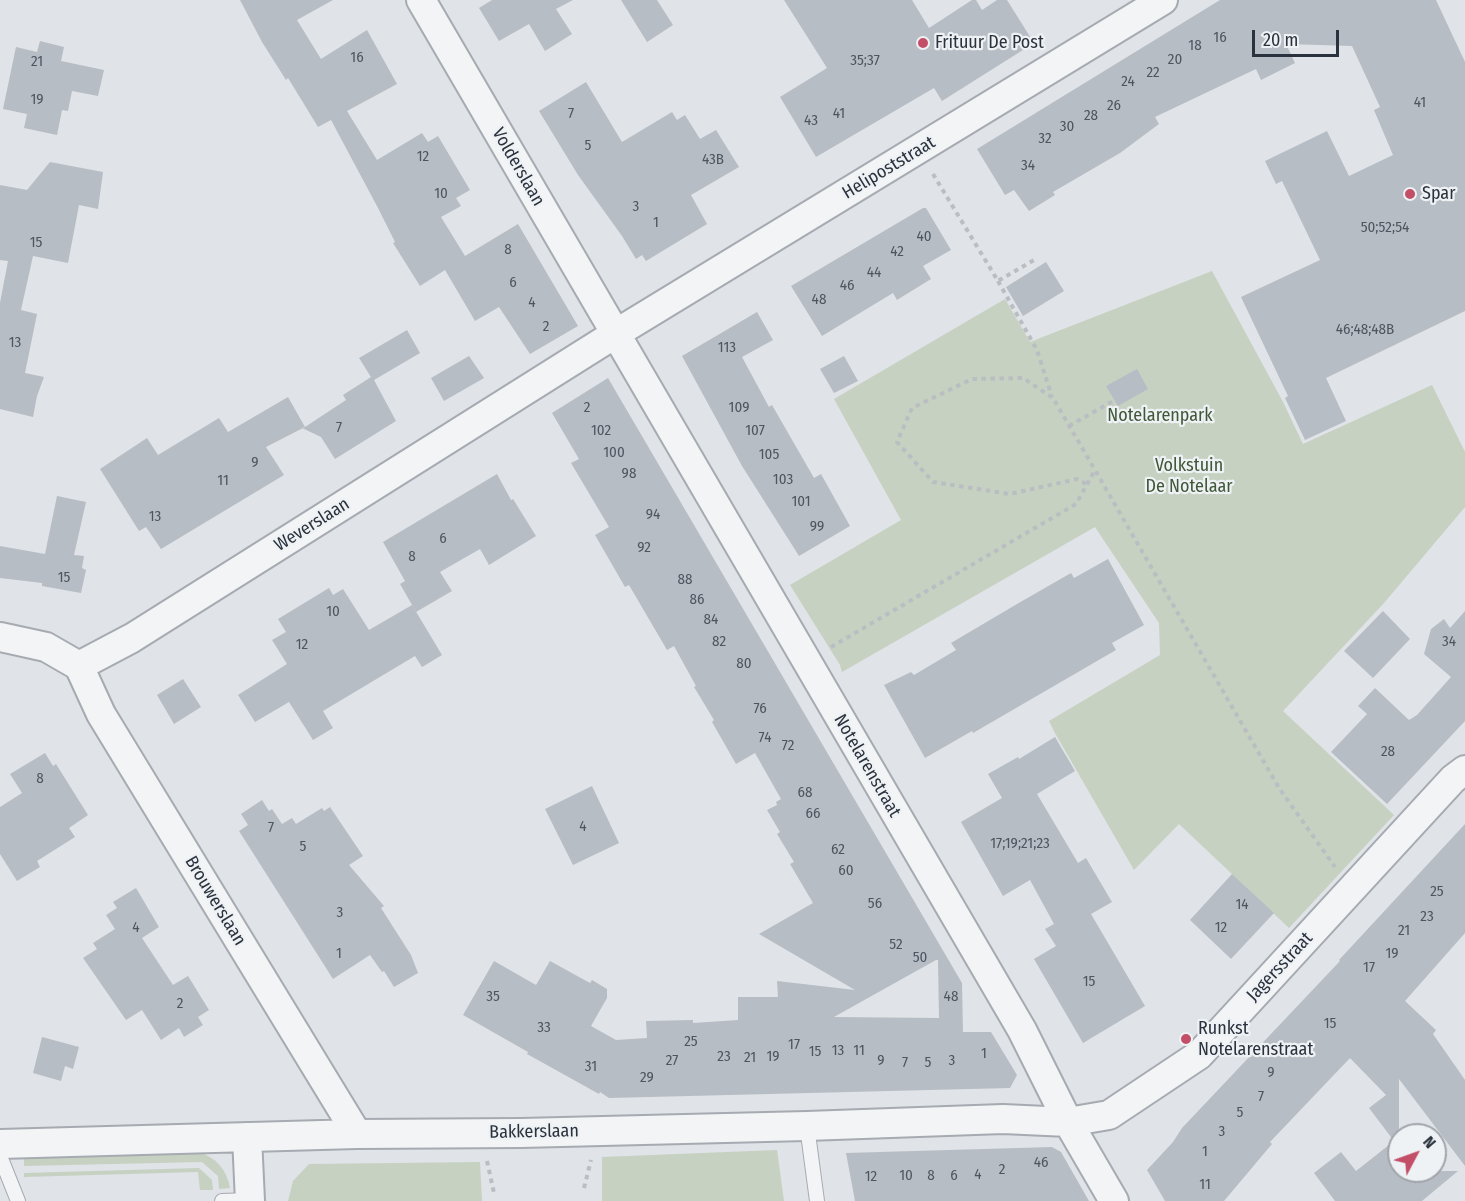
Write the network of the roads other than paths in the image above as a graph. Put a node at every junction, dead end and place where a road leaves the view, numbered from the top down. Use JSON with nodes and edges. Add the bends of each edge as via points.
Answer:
{"nodes":[{"id":1,"x":421,"y":0,"type":"edge"},
{"id":2,"x":1163,"y":0,"type":"edge"},
{"id":3,"x":615,"y":334,"type":"junction"},
{"id":4,"x":0,"y":637,"type":"edge"},
{"id":5,"x":79,"y":666,"type":"junction"},
{"id":6,"x":1465,"y":770,"type":"edge"},
{"id":7,"x":1068,"y":1122,"type":"junction"},
{"id":8,"x":807,"y":1125,"type":"junction"},
{"id":9,"x":357,"y":1134,"type":"junction"},
{"id":10,"x":248,"y":1137,"type":"junction"},
{"id":11,"x":0,"y":1144,"type":"edge"},
{"id":12,"x":0,"y":1156,"type":"edge"},
{"id":13,"x":18,"y":1201,"type":"edge"},
{"id":14,"x":222,"y":1201,"type":"edge"},
{"id":15,"x":250,"y":1201,"type":"edge"},
{"id":16,"x":817,"y":1201,"type":"edge"},
{"id":17,"x":1114,"y":1201,"type":"edge"}],
"edges":[{"from":1,"to":3,"type":"street","name":"Volderslaan"},
{"from":2,"to":3,"type":"street","name":"Helipoststraat"},
{"from":3,"to":5,"type":"street","name":"Weverslaan","via":[[132,638]]},
{"from":3,"to":7,"type":"street","name":"Notelarenstraat","via":[[1022,1030]]},
{"from":4,"to":5,"type":"street","via":[[46,647]]},
{"from":5,"to":9,"type":"street","name":"Brouwerslaan","via":[[101,714]]},
{"from":6,"to":7,"type":"street","name":"Jagersstraat","via":[[1199,1055],[1108,1115]]},
{"from":7,"to":8,"type":"street","name":"Bakkerslaan","via":[[1003,1119]]},
{"from":7,"to":17,"type":"street","name":"Notelarenstraat"},
{"from":8,"to":9,"type":"street","name":"Bakkerslaan"},
{"from":8,"to":16,"type":"lane"},
{"from":9,"to":10,"type":"street","name":"Bakkerslaan"},
{"from":10,"to":11,"type":"street","name":"Bakkerslaan"},
{"from":10,"to":15,"type":"street"},
{"from":12,"to":13,"type":"lane"},
{"from":14,"to":15,"type":"lane"}]}
